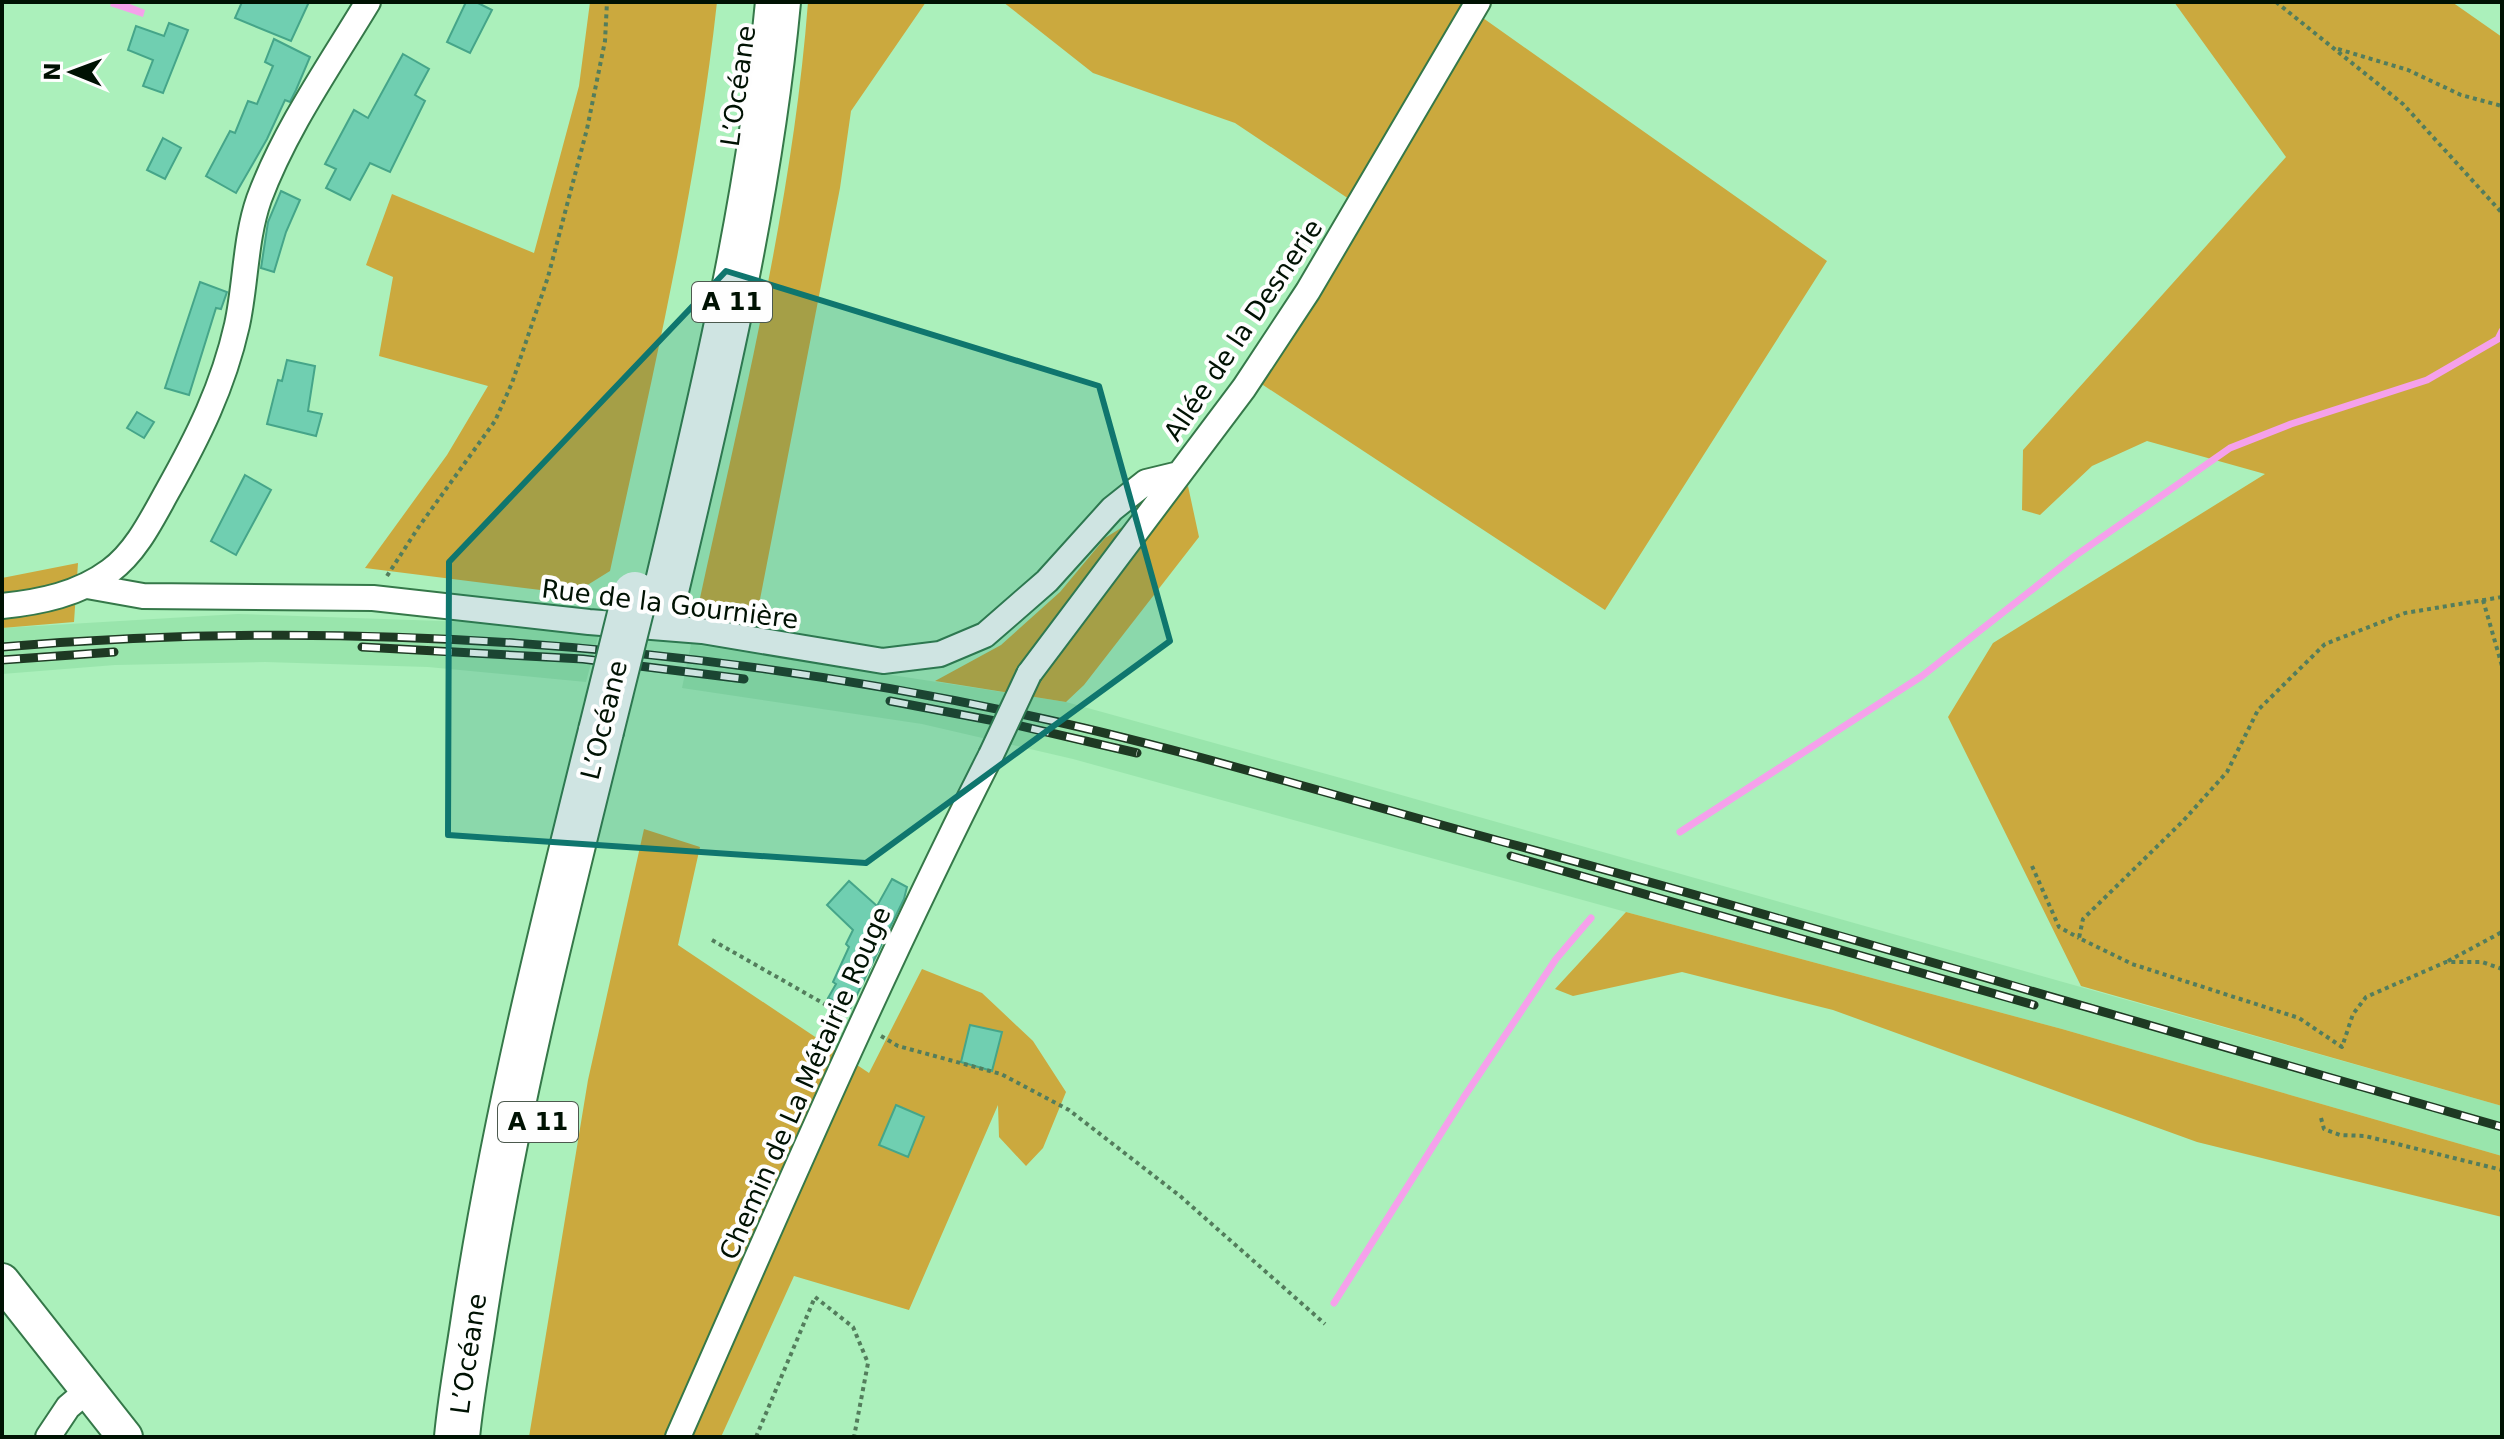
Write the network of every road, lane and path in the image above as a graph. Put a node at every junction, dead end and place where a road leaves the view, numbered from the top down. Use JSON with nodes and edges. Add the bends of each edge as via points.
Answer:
{"nodes":[{"id":1,"x":368,"y":2,"type":"edge"},
{"id":2,"x":607,"y":2,"type":"edge"},
{"id":3,"x":749,"y":2,"type":"edge"},
{"id":4,"x":778,"y":2,"type":"edge"},
{"id":5,"x":1478,"y":2,"type":"edge"},
{"id":6,"x":2276,"y":2,"type":"edge"},
{"id":7,"x":2337,"y":49,"type":"junction"},
{"id":8,"x":2502,"y":106,"type":"edge"},
{"id":9,"x":2501,"y":211,"type":"edge"},
{"id":10,"x":1179,"y":474,"type":"junction"},
{"id":11,"x":87,"y":586,"type":"junction"},
{"id":12,"x":650,"y":597,"type":"junction"},
{"id":13,"x":2502,"y":597,"type":"edge"},
{"id":14,"x":373,"y":598,"type":"junction"},
{"id":15,"x":2483,"y":600,"type":"junction"},
{"id":16,"x":2,"y":606,"type":"edge"},
{"id":17,"x":2502,"y":666,"type":"edge"},
{"id":18,"x":991,"y":755,"type":"joint"},
{"id":19,"x":2032,"y":866,"type":"dead end"},
{"id":20,"x":2502,"y":932,"type":"edge"},
{"id":21,"x":2079,"y":938,"type":"junction"},
{"id":22,"x":712,"y":940,"type":"dead end"},
{"id":23,"x":2446,"y":962,"type":"junction"},
{"id":24,"x":2502,"y":969,"type":"edge"},
{"id":25,"x":860,"y":1024,"type":"junction"},
{"id":26,"x":2321,"y":1118,"type":"dead end"},
{"id":27,"x":2502,"y":1170,"type":"edge"},
{"id":28,"x":2,"y":1281,"type":"edge"},
{"id":29,"x":1325,"y":1324,"type":"dead end"},
{"id":30,"x":88,"y":1390,"type":"junction"},
{"id":31,"x":463,"y":1431,"type":"edge"},
{"id":32,"x":48,"y":1437,"type":"edge"},
{"id":33,"x":125,"y":1437,"type":"edge"},
{"id":34,"x":678,"y":1437,"type":"edge"},
{"id":35,"x":756,"y":1437,"type":"edge"},
{"id":36,"x":854,"y":1437,"type":"edge"}],
"edges":[{"from":1,"to":11,"type":"street","via":[[300,116],[258,201],[238,323],[207,420],[137,543],[113,569]]},
{"from":2,"to":14,"type":"path","via":[[605,41],[587,129],[548,277],[512,383],[495,421]]},
{"from":3,"to":12,"type":"highway","name":"L’Océane","number":"A 11","via":[[736,112]]},
{"from":4,"to":12,"type":"highway","name":"L’Océane","number":"A 11","via":[[767,102],[716,380]]},
{"from":5,"to":10,"type":"street","name":"Allée de la Desnerie","via":[[1308,291]]},
{"from":6,"to":7,"type":"path"},
{"from":7,"to":8,"type":"path"},
{"from":7,"to":9,"type":"path","via":[[2403,104]]},
{"from":10,"to":14,"type":"street","name":"Rue de la Gournière","via":[[1146,482],[985,635],[940,654],[883,661],[702,631]]},
{"from":10,"to":18,"type":"street","name":"Allée de la Desnerie","bridge":true,"via":[[1029,674]]},
{"from":11,"to":14,"type":"street","name":"Rue de la Gournière","via":[[143,596]]},
{"from":11,"to":16,"type":"street"},
{"from":12,"to":31,"type":"highway","name":"L’Océane","number":"A 11","via":[[616,733],[508,1283]]},
{"from":13,"to":15,"type":"path"},
{"from":15,"to":17,"type":"path"},
{"from":15,"to":21,"type":"path","via":[[2405,613],[2325,644],[2258,710],[2227,772],[2083,919]]},
{"from":18,"to":25,"type":"street","name":"Chemin de La Métairie Rouge"},
{"from":19,"to":21,"type":"path","via":[[2059,927]]},
{"from":20,"to":23,"type":"path"},
{"from":21,"to":23,"type":"path","via":[[2132,964],[2299,1018],[2342,1047],[2353,1014],[2366,997]]},
{"from":22,"to":25,"type":"path"},
{"from":23,"to":24,"type":"path","via":[[2482,962]]},
{"from":25,"to":29,"type":"path","via":[[898,1046],[1001,1074],[1069,1110],[1180,1196]]},
{"from":25,"to":34,"type":"street","name":"Chemin de La Métairie Rouge"},
{"from":26,"to":27,"type":"path","via":[[2324,1129],[2340,1135],[2365,1136]]},
{"from":28,"to":30,"type":"street"},
{"from":30,"to":32,"type":"street","via":[[68,1407]]},
{"from":30,"to":33,"type":"street"},
{"from":35,"to":36,"type":"path","via":[[815,1297],[853,1327],[868,1363]]}]}
